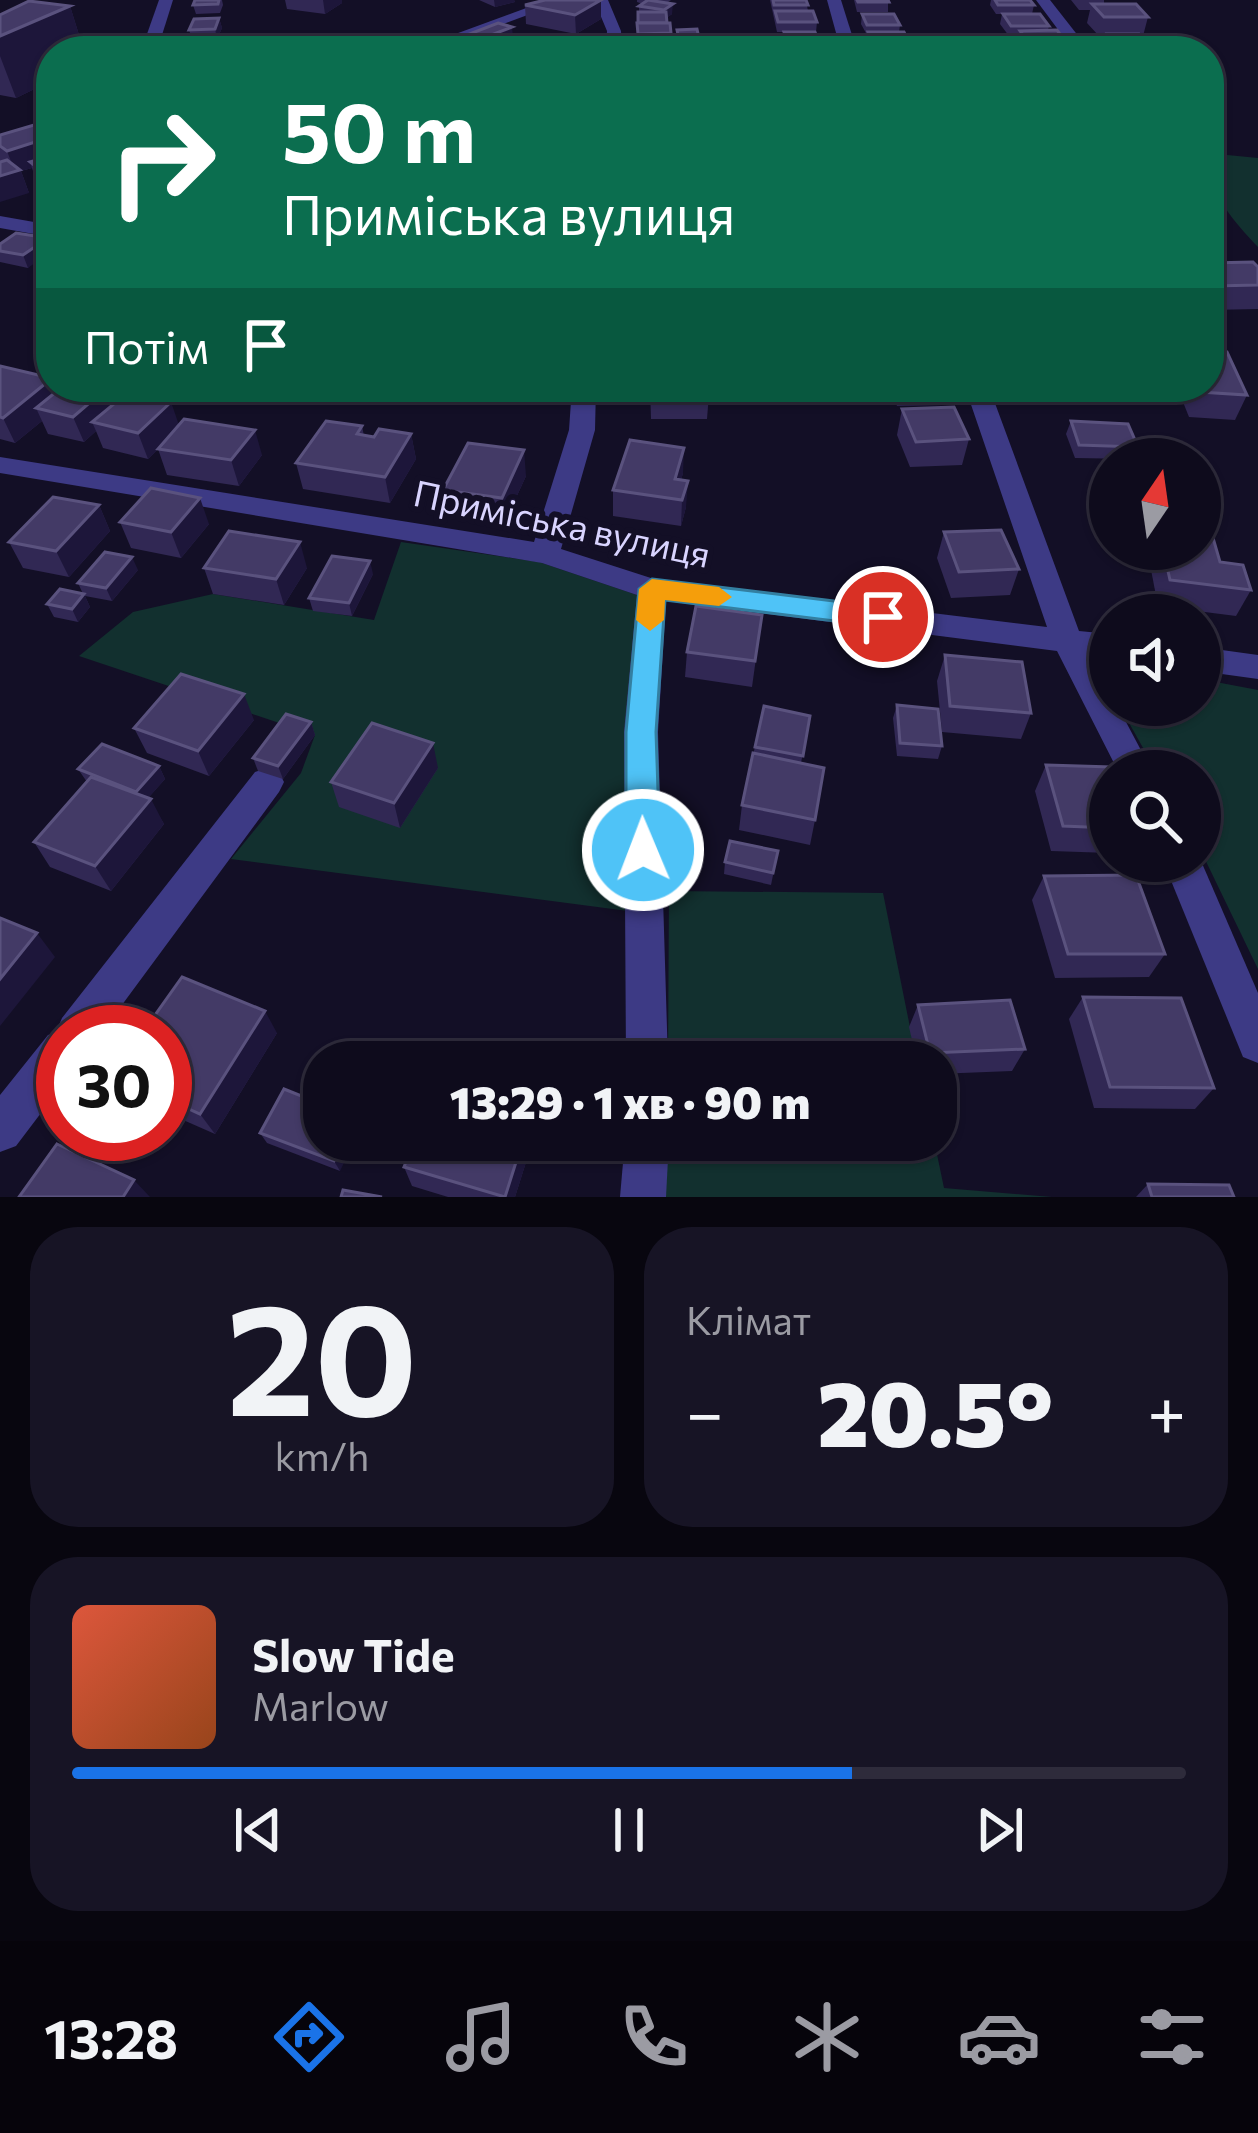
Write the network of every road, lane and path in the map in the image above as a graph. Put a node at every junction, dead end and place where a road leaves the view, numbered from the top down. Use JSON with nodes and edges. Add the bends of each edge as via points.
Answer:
{"nodes":[{"id":1,"x":166,"y":0,"type":"edge"},
{"id":2,"x":561,"y":0,"type":"edge"},
{"id":3,"x":601,"y":0,"type":"edge"},
{"id":4,"x":834,"y":0,"type":"edge"},
{"id":5,"x":1043,"y":0,"type":"edge"},
{"id":6,"x":154,"y":36,"type":"edge"},
{"id":7,"x":459,"y":36,"type":"edge"},
{"id":8,"x":614,"y":36,"type":"edge"},
{"id":9,"x":845,"y":36,"type":"edge"},
{"id":10,"x":1071,"y":36,"type":"edge"},
{"id":11,"x":0,"y":222,"type":"edge"},
{"id":12,"x":36,"y":228,"type":"edge"},
{"id":13,"x":583,"y":402,"type":"edge"},
{"id":14,"x":982,"y":402,"type":"edge"},
{"id":15,"x":0,"y":465,"type":"edge"},
{"id":16,"x":545,"y":554,"type":"junction"},
{"id":17,"x":652,"y":589,"type":"junction"},
{"id":18,"x":1067,"y":640,"type":"junction"},
{"id":19,"x":1089,"y":643,"type":"edge"},
{"id":20,"x":1221,"y":662,"type":"edge"},
{"id":21,"x":1258,"y":667,"type":"edge"},
{"id":22,"x":1125,"y":750,"type":"edge"},
{"id":23,"x":267,"y":782,"type":"dead end"},
{"id":24,"x":1191,"y":882,"type":"edge"},
{"id":25,"x":98,"y":1005,"type":"edge"},
{"id":26,"x":647,"y":1041,"type":"edge"},
{"id":27,"x":1258,"y":1042,"type":"edge"},
{"id":28,"x":36,"y":1084,"type":"edge"},
{"id":29,"x":0,"y":1130,"type":"edge"},
{"id":30,"x":646,"y":1161,"type":"edge"},
{"id":31,"x":644,"y":1197,"type":"edge"}],
"edges":[{"from":1,"to":6,"type":"street"},
{"from":2,"to":7,"type":"street"},
{"from":3,"to":8,"type":"street"},
{"from":4,"to":9,"type":"street"},
{"from":5,"to":10,"type":"street"},
{"from":11,"to":12,"type":"street"},
{"from":13,"to":16,"type":"street"},
{"from":14,"to":18,"type":"street"},
{"from":15,"to":16,"type":"street","name":"Приміська вулиця"},
{"from":16,"to":17,"type":"street","name":"Приміська вулиця"},
{"from":17,"to":18,"type":"street","name":"Приміська вулиця"},
{"from":17,"to":26,"type":"street","via":[[641,732]]},
{"from":18,"to":19,"type":"street","name":"Приміська вулиця"},
{"from":18,"to":22,"type":"street"},
{"from":20,"to":21,"type":"street"},
{"from":23,"to":25,"type":"street"},
{"from":24,"to":27,"type":"street"},
{"from":28,"to":29,"type":"street"},
{"from":30,"to":31,"type":"street"}]}
